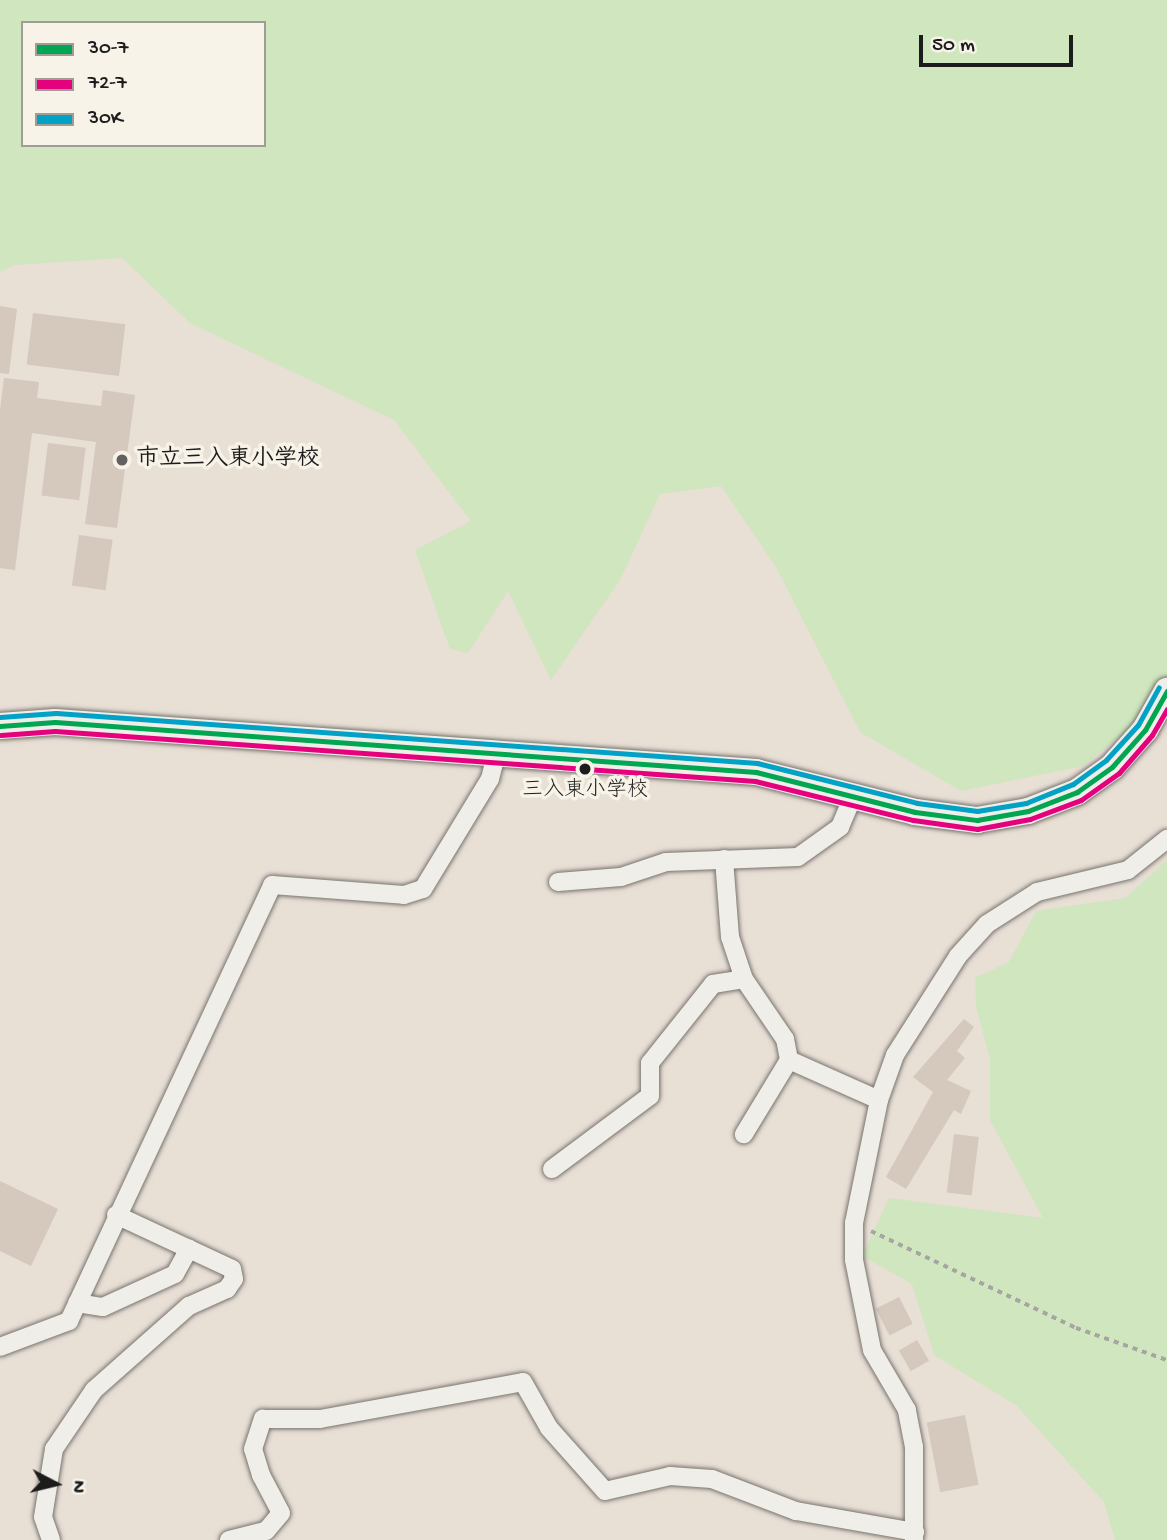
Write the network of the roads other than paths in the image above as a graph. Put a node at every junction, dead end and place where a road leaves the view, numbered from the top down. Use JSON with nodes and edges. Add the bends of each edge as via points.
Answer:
{"nodes":[{"id":1,"x":1167,"y":691,"type":"edge"},
{"id":2,"x":0,"y":726,"type":"edge"},
{"id":3,"x":497,"y":751,"type":"junction"},
{"id":4,"x":854,"y":794,"type":"junction"},
{"id":5,"x":1167,"y":839,"type":"edge"},
{"id":6,"x":724,"y":859,"type":"junction"},
{"id":7,"x":558,"y":882,"type":"dead end"},
{"id":8,"x":744,"y":979,"type":"junction"},
{"id":9,"x":789,"y":1060,"type":"junction"},
{"id":10,"x":879,"y":1100,"type":"junction"},
{"id":11,"x":744,"y":1134,"type":"dead end"},
{"id":12,"x":552,"y":1168,"type":"dead end"},
{"id":13,"x":116,"y":1215,"type":"junction"},
{"id":14,"x":189,"y":1249,"type":"junction"},
{"id":15,"x":77,"y":1303,"type":"junction"},
{"id":16,"x":0,"y":1347,"type":"edge"},
{"id":17,"x":915,"y":1536,"type":"edge"},
{"id":18,"x":51,"y":1540,"type":"edge"},
{"id":19,"x":229,"y":1540,"type":"edge"}],
"edges":[{"from":1,"to":4,"type":"street","via":[[1145,730],[1112,767],[1077,792],[1028,811],[977,820],[915,812]]},
{"from":2,"to":3,"type":"street","via":[[55,722]]},
{"from":3,"to":4,"type":"street","via":[[755,772]]},
{"from":3,"to":13,"type":"street","via":[[490,779],[424,889],[404,895],[272,885]]},
{"from":4,"to":6,"type":"street","via":[[840,827],[798,856]]},
{"from":5,"to":10,"type":"street","via":[[1128,870],[1037,892],[987,923],[958,956],[895,1055]]},
{"from":6,"to":7,"type":"street","via":[[666,862],[621,877]]},
{"from":6,"to":8,"type":"street","via":[[730,937]]},
{"from":8,"to":9,"type":"street","via":[[785,1040]]},
{"from":8,"to":12,"type":"street","via":[[713,984],[650,1063],[650,1096]]},
{"from":9,"to":10,"type":"street"},
{"from":9,"to":11,"type":"street"},
{"from":10,"to":17,"type":"street","via":[[854,1223],[854,1260],[872,1350],[907,1410],[914,1447]]},
{"from":13,"to":14,"type":"street"},
{"from":13,"to":15,"type":"street"},
{"from":14,"to":15,"type":"street","via":[[175,1274],[103,1307]]},
{"from":14,"to":18,"type":"street","via":[[232,1269],[234,1279],[227,1289],[189,1307],[94,1390],[54,1449],[43,1517]]},
{"from":15,"to":16,"type":"street","via":[[69,1321]]},
{"from":17,"to":19,"type":"street","via":[[796,1511],[712,1479],[670,1476],[605,1491],[550,1428],[523,1382],[320,1419],[263,1419],[253,1448],[281,1513],[266,1531]]}]}
